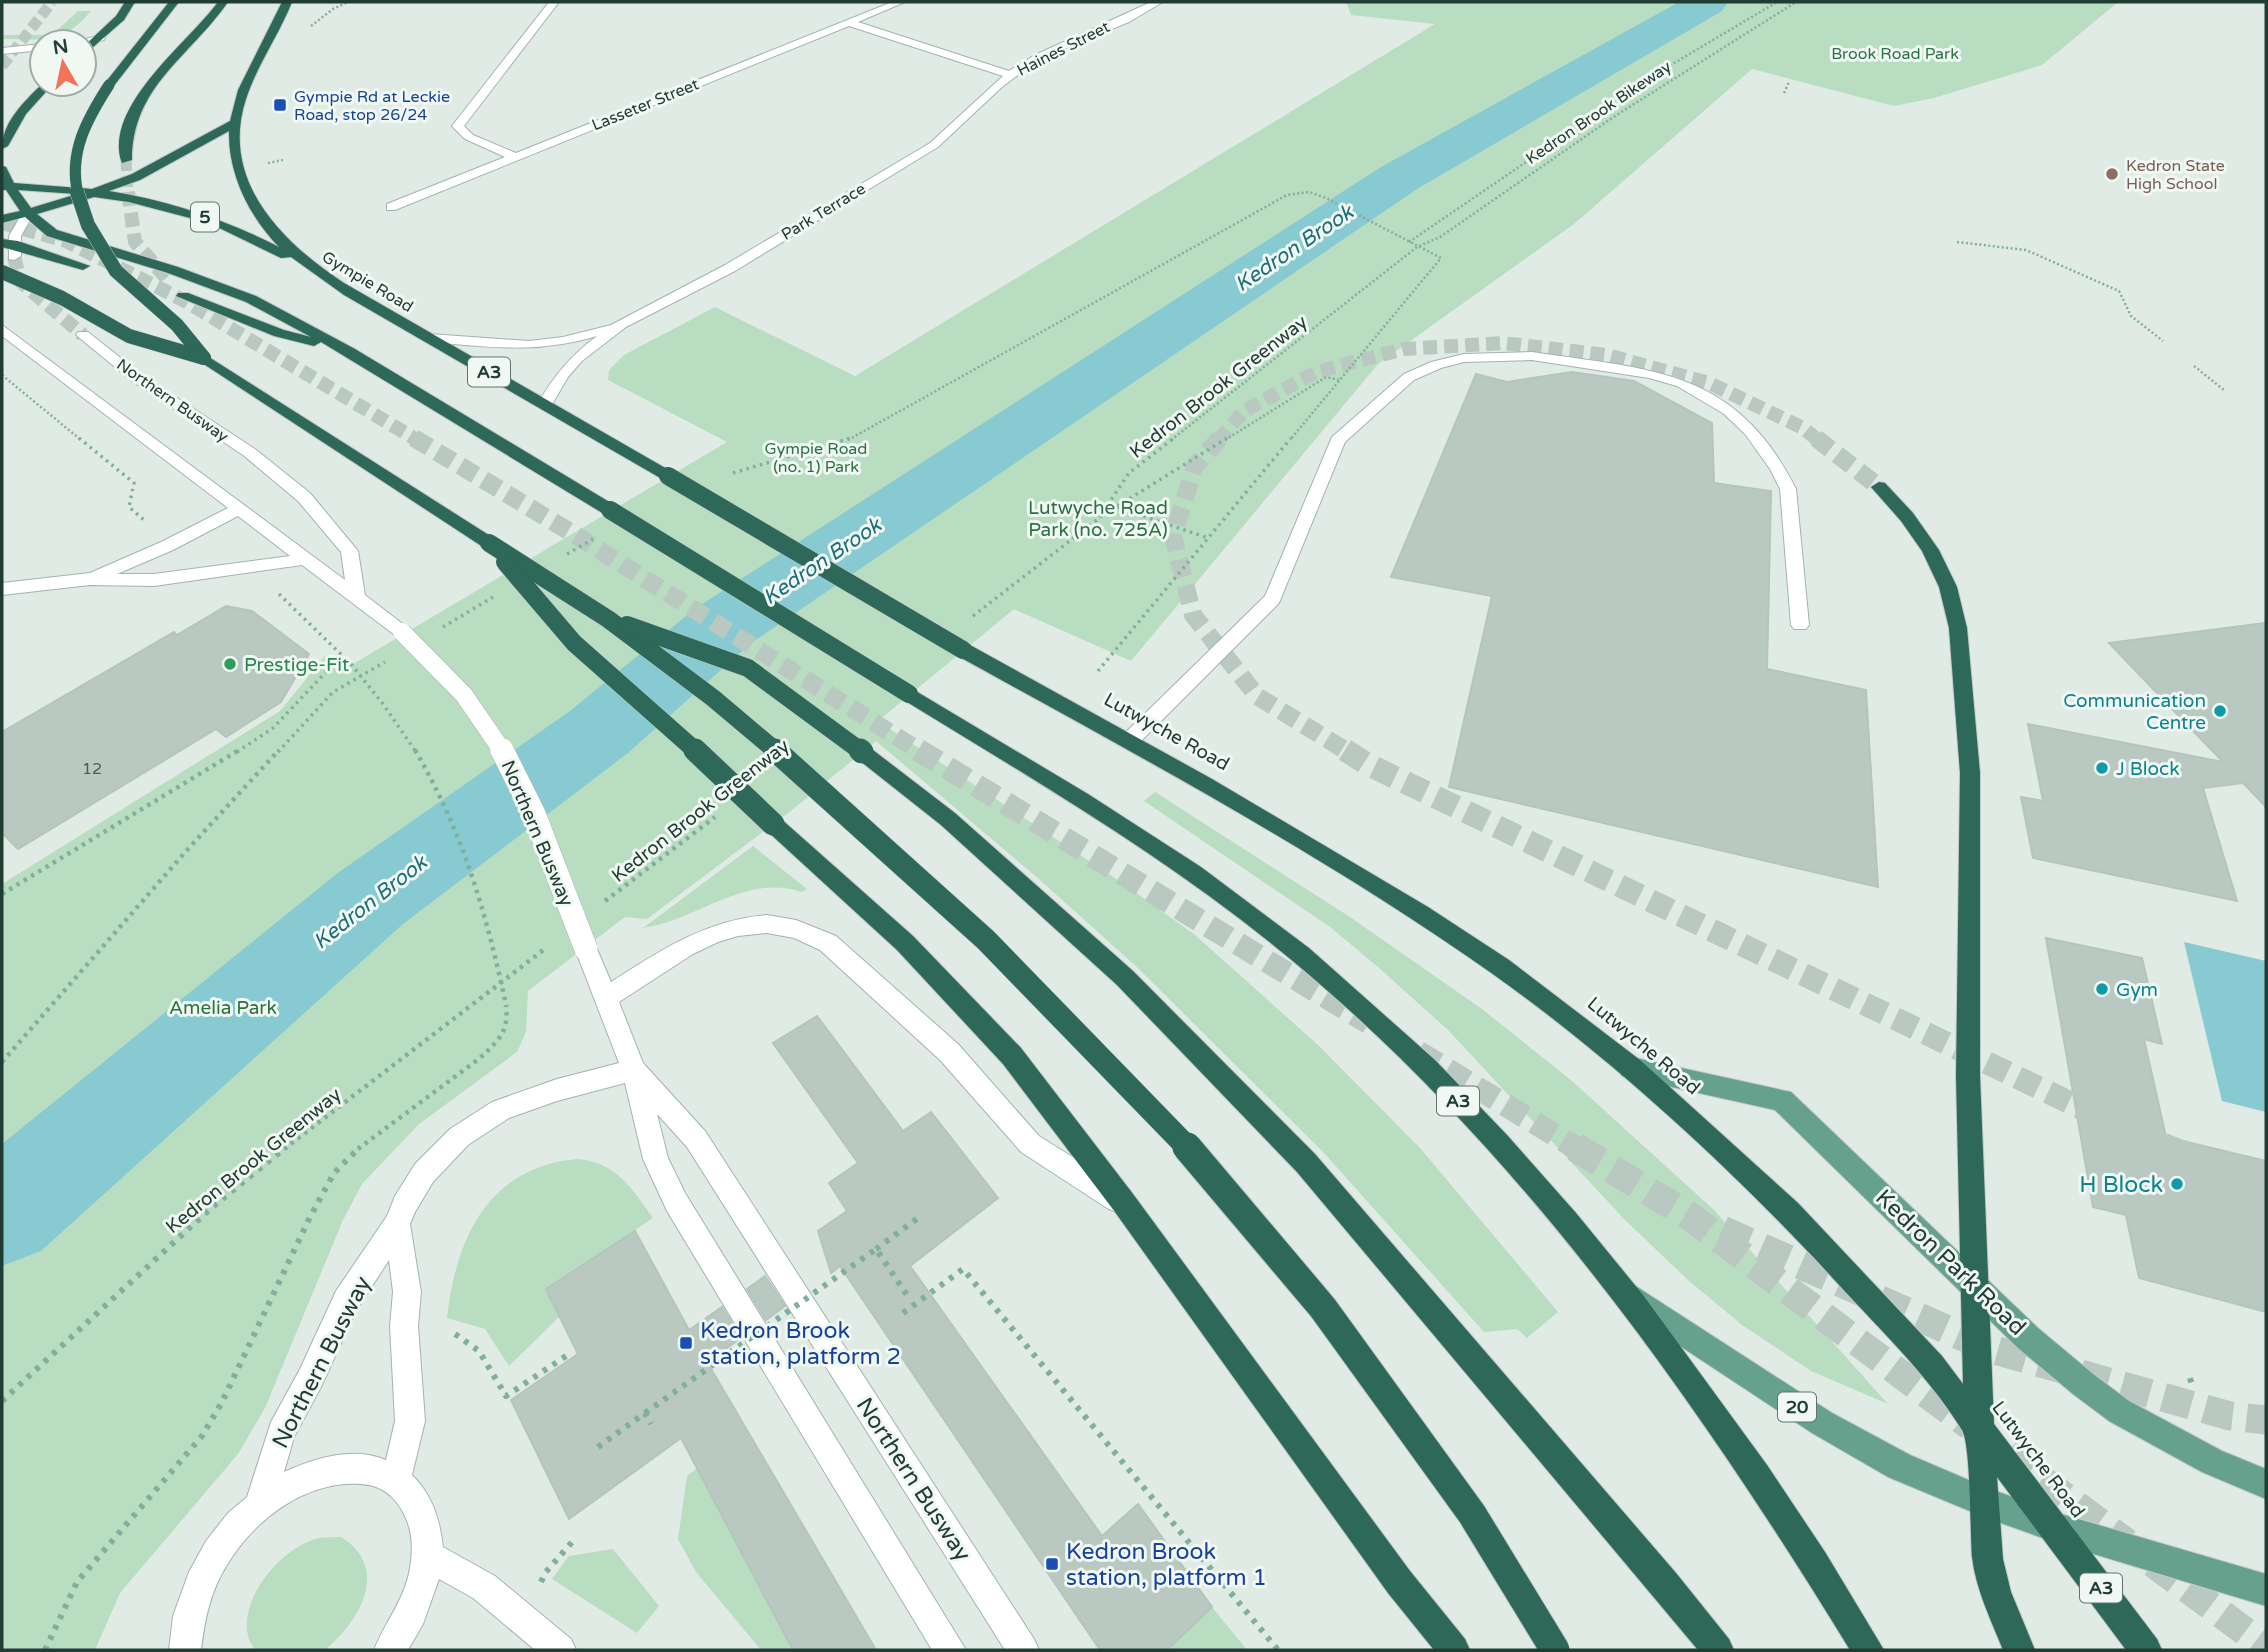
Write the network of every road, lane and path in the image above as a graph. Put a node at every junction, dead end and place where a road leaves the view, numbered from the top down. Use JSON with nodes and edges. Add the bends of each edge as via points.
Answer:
{"nodes":[{"id":1,"x":130,"y":2,"type":"edge"},
{"id":2,"x":174,"y":2,"type":"edge"},
{"id":3,"x":222,"y":2,"type":"edge"},
{"id":4,"x":287,"y":2,"type":"edge"},
{"id":5,"x":348,"y":2,"type":"edge"},
{"id":6,"x":554,"y":2,"type":"edge"},
{"id":7,"x":900,"y":2,"type":"edge"},
{"id":8,"x":1158,"y":2,"type":"edge"},
{"id":9,"x":1777,"y":2,"type":"edge"},
{"id":10,"x":1796,"y":2,"type":"edge"},
{"id":11,"x":847,"y":22,"type":"junction"},
{"id":12,"x":311,"y":27,"type":"dead end"},
{"id":13,"x":100,"y":38,"type":"edge"},
{"id":14,"x":28,"y":49,"type":"edge"},
{"id":15,"x":7,"y":51,"type":"edge"},
{"id":16,"x":28,"y":57,"type":"edge"},
{"id":17,"x":1010,"y":75,"type":"junction"},
{"id":18,"x":1789,"y":82,"type":"dead end"},
{"id":19,"x":1784,"y":93,"type":"dead end"},
{"id":20,"x":34,"y":98,"type":"edge"},
{"id":21,"x":235,"y":123,"type":"junction"},
{"id":22,"x":6,"y":131,"type":"edge"},
{"id":23,"x":2,"y":146,"type":"edge"},
{"id":24,"x":514,"y":156,"type":"junction"},
{"id":25,"x":126,"y":160,"type":"tunnel mouth"},
{"id":26,"x":283,"y":160,"type":"dead end"},
{"id":27,"x":266,"y":164,"type":"dead end"},
{"id":28,"x":2,"y":170,"type":"edge"},
{"id":29,"x":5,"y":186,"type":"edge"},
{"id":30,"x":92,"y":193,"type":"junction"},
{"id":31,"x":391,"y":207,"type":"dead end"},
{"id":32,"x":27,"y":213,"type":"junction"},
{"id":33,"x":2,"y":219,"type":"edge"},
{"id":34,"x":1409,"y":242,"type":"junction"},
{"id":35,"x":1957,"y":242,"type":"dead end"},
{"id":36,"x":1417,"y":247,"type":"junction"},
{"id":37,"x":10,"y":248,"type":"edge"},
{"id":38,"x":83,"y":266,"type":"dead end"},
{"id":39,"x":310,"y":267,"type":"junction"},
{"id":40,"x":2,"y":272,"type":"edge"},
{"id":41,"x":183,"y":296,"type":"tunnel mouth"},
{"id":42,"x":621,"y":324,"type":"junction"},
{"id":43,"x":2,"y":329,"type":"edge"},
{"id":44,"x":83,"y":335,"type":"tunnel mouth"},
{"id":45,"x":430,"y":338,"type":"junction"},
{"id":46,"x":2163,"y":341,"type":"dead end"},
{"id":47,"x":350,"y":352,"type":"junction"},
{"id":48,"x":204,"y":358,"type":"junction"},
{"id":49,"x":2194,"y":366,"type":"dead end"},
{"id":50,"x":2,"y":375,"type":"edge"},
{"id":51,"x":1339,"y":380,"type":"junction"},
{"id":52,"x":2224,"y":390,"type":"dead end"},
{"id":53,"x":545,"y":405,"type":"junction"},
{"id":54,"x":725,"y":475,"type":"dead end"},
{"id":55,"x":1879,"y":487,"type":"tunnel mouth"},
{"id":56,"x":1108,"y":503,"type":"junction"},
{"id":57,"x":1116,"y":506,"type":"junction"},
{"id":58,"x":239,"y":509,"type":"junction"},
{"id":59,"x":1098,"y":519,"type":"junction"},
{"id":60,"x":152,"y":527,"type":"dead end"},
{"id":61,"x":602,"y":534,"type":"dead end"},
{"id":62,"x":1208,"y":538,"type":"junction"},
{"id":63,"x":489,"y":543,"type":"junction"},
{"id":64,"x":306,"y":559,"type":"junction"},
{"id":65,"x":555,"y":561,"type":"dead end"},
{"id":66,"x":90,"y":579,"type":"junction"},
{"id":67,"x":2,"y":589,"type":"edge"},
{"id":68,"x":497,"y":595,"type":"dead end"},
{"id":69,"x":356,"y":596,"type":"junction"},
{"id":70,"x":608,"y":619,"type":"junction"},
{"id":71,"x":968,"y":620,"type":"dead end"},
{"id":72,"x":1800,"y":625,"type":"dead end"},
{"id":73,"x":439,"y":629,"type":"dead end"},
{"id":74,"x":963,"y":650,"type":"joint"},
{"id":75,"x":343,"y":654,"type":"dead end"},
{"id":76,"x":392,"y":657,"type":"dead end"},
{"id":77,"x":351,"y":664,"type":"dead end"},
{"id":78,"x":1098,"y":671,"type":"dead end"},
{"id":79,"x":1129,"y":741,"type":"junction"},
{"id":80,"x":716,"y":816,"type":"dead end"},
{"id":81,"x":2,"y":894,"type":"edge"},
{"id":82,"x":596,"y":909,"type":"dead end"},
{"id":83,"x":553,"y":942,"type":"dead end"},
{"id":84,"x":605,"y":998,"type":"junction"},
{"id":85,"x":2,"y":1062,"type":"edge"},
{"id":86,"x":1631,"y":1068,"type":"junction"},
{"id":87,"x":634,"y":1070,"type":"junction"},
{"id":88,"x":1124,"y":1203,"type":"junction"},
{"id":89,"x":918,"y":1218,"type":"dead end"},
{"id":90,"x":397,"y":1224,"type":"junction"},
{"id":91,"x":876,"y":1249,"type":"junction"},
{"id":92,"x":1974,"y":1287,"type":"junction"},
{"id":93,"x":1622,"y":1291,"type":"junction"},
{"id":94,"x":909,"y":1298,"type":"dead end"},
{"id":95,"x":903,"y":1313,"type":"dead end"},
{"id":96,"x":455,"y":1334,"type":"dead end"},
{"id":97,"x":569,"y":1354,"type":"dead end"},
{"id":98,"x":2190,"y":1378,"type":"dead end"},
{"id":99,"x":2193,"y":1388,"type":"dead end"},
{"id":100,"x":2,"y":1401,"type":"edge"},
{"id":101,"x":645,"y":1413,"type":"junction"},
{"id":102,"x":651,"y":1424,"type":"dead end"},
{"id":103,"x":1979,"y":1425,"type":"junction"},
{"id":104,"x":598,"y":1447,"type":"dead end"},
{"id":105,"x":396,"y":1479,"type":"junction"},
{"id":106,"x":2266,"y":1484,"type":"edge"},
{"id":107,"x":1984,"y":1502,"type":"junction"},
{"id":108,"x":259,"y":1506,"type":"junction"},
{"id":109,"x":2054,"y":1527,"type":"junction"},
{"id":110,"x":428,"y":1556,"type":"junction"},
{"id":111,"x":2266,"y":1590,"type":"edge"},
{"id":112,"x":45,"y":1650,"type":"edge"},
{"id":113,"x":185,"y":1650,"type":"edge"},
{"id":114,"x":390,"y":1650,"type":"edge"},
{"id":115,"x":559,"y":1650,"type":"edge"},
{"id":116,"x":950,"y":1650,"type":"edge"},
{"id":117,"x":1023,"y":1650,"type":"edge"},
{"id":118,"x":1278,"y":1650,"type":"edge"},
{"id":119,"x":1454,"y":1650,"type":"edge"},
{"id":120,"x":1555,"y":1650,"type":"edge"},
{"id":121,"x":1718,"y":1650,"type":"edge"},
{"id":122,"x":1868,"y":1650,"type":"edge"},
{"id":123,"x":2019,"y":1650,"type":"edge"},
{"id":124,"x":2146,"y":1650,"type":"edge"}],
"edges":[{"from":1,"to":13,"type":"highway"},
{"from":2,"to":48,"type":"highway","bridge":true,"via":[[96,105],[75,156],[74,178],[89,228],[125,282],[174,322]]},
{"from":3,"to":25,"type":"highway","via":[[141,100],[129,124]]},
{"from":4,"to":21,"type":"highway","name":"Gympie Road","number":"A3","via":[[247,82]]},
{"from":5,"to":12,"type":"path"},
{"from":6,"to":24,"type":"street","via":[[458,126],[469,136]]},
{"from":7,"to":11,"type":"street","name":"Lasseter Street"},
{"from":8,"to":17,"type":"street","name":"Haines Street"},
{"from":9,"to":34,"type":"path","via":[[1649,78]]},
{"from":10,"to":36,"type":"path","name":"Kedron Brook Bikeway","via":[[1717,48],[1440,237]]},
{"from":11,"to":17,"type":"street","name":"Haines Street"},
{"from":11,"to":24,"type":"street","name":"Lasseter Street"},
{"from":14,"to":15,"type":"street"},
{"from":15,"to":16,"type":"street"},
{"from":17,"to":42,"type":"street","name":"Park Terrace","via":[[959,127],[934,145],[730,268]]},
{"from":18,"to":19,"type":"path"},
{"from":20,"to":22,"type":"highway"},
{"from":21,"to":30,"type":"highway","number":"5","via":[[162,165]]},
{"from":21,"to":39,"type":"highway","name":"Gympie Road","number":"A3","via":[[236,158],[263,220]]},
{"from":22,"to":23,"type":"highway"},
{"from":24,"to":31,"type":"street","name":"Lasseter Street"},
{"from":26,"to":27,"type":"path"},
{"from":28,"to":29,"type":"highway","number":"A3"},
{"from":29,"to":30,"type":"highway","number":"5"},
{"from":29,"to":32,"type":"highway","number":"A3"},
{"from":30,"to":32,"type":"highway","number":"5"},
{"from":30,"to":39,"type":"highway","number":"5","via":[[173,207],[206,218]]},
{"from":32,"to":33,"type":"highway","number":"5"},
{"from":32,"to":37,"type":"street"},
{"from":32,"to":47,"type":"highway","number":"A3","via":[[52,233],[78,243],[251,299]]},
{"from":34,"to":36,"type":"path"},
{"from":34,"to":54,"type":"path","via":[[1326,198],[1309,192],[1287,195],[846,441]]},
{"from":35,"to":46,"type":"path","via":[[2026,250],[2119,291],[2131,316]]},
{"from":36,"to":51,"type":"path","via":[[1441,258]]},
{"from":36,"to":56,"type":"path","name":"Kedron Brook Greenway","via":[[1129,473]]},
{"from":37,"to":38,"type":"highway"},
{"from":39,"to":45,"type":"highway","name":"Gympie Road","number":"A3"},
{"from":40,"to":48,"type":"highway","bridge":true,"via":[[129,336]]},
{"from":41,"to":47,"type":"highway","number":"A3","via":[[279,333]]},
{"from":42,"to":45,"type":"street","name":"Park Terrace","via":[[564,341],[529,345]]},
{"from":42,"to":53,"type":"street","name":"Park Terrace","via":[[577,358]]},
{"from":43,"to":58,"type":"street","name":"Northern Busway"},
{"from":44,"to":69,"type":"street","name":"Northern Busway","via":[[137,378],[249,452],[304,497],[349,551]]},
{"from":45,"to":53,"type":"highway","name":"Gympie Road","number":"A3"},
{"from":47,"to":93,"type":"highway","number":"A3","bridge":true,"via":[[1110,816],[1271,930],[1342,989],[1442,1084]]},
{"from":48,"to":63,"type":"highway"},
{"from":49,"to":52,"type":"path"},
{"from":50,"to":60,"type":"path","via":[[134,483],[129,507]]},
{"from":51,"to":57,"type":"path","via":[[1326,377]]},
{"from":51,"to":62,"type":"path"},
{"from":53,"to":74,"type":"highway","name":"Gympie Road","number":"A3","bridge":true},
{"from":55,"to":92,"type":"highway","via":[[1930,550],[1948,587],[1960,640],[1970,773],[1967,1011]]},
{"from":56,"to":57,"type":"path"},
{"from":56,"to":59,"type":"path","name":"Kedron Brook Greenway"},
{"from":57,"to":59,"type":"path"},
{"from":57,"to":62,"type":"path"},
{"from":58,"to":64,"type":"street","name":"Northern Busway"},
{"from":58,"to":66,"type":"street"},
{"from":59,"to":71,"type":"path","name":"Kedron Brook Greenway"},
{"from":61,"to":65,"type":"path"},
{"from":62,"to":78,"type":"path"},
{"from":63,"to":70,"type":"highway","bridge":true},
{"from":63,"to":88,"type":"highway","bridge":true,"via":[[574,643],[905,943],[1012,1056]]},
{"from":64,"to":66,"type":"street","via":[[154,580]]},
{"from":64,"to":69,"type":"street","name":"Northern Busway"},
{"from":66,"to":67,"type":"street"},
{"from":68,"to":73,"type":"path"},
{"from":69,"to":84,"type":"street","name":"Northern Busway","bridge":true,"via":[[402,632],[453,683],[493,735],[546,842]]},
{"from":70,"to":120,"type":"highway","bridge":true,"via":[[713,698],[819,787],[986,940],[1172,1129],[1322,1308],[1472,1514]]},
{"from":70,"to":121,"type":"highway","bridge":true,"via":[[748,668],[948,819],[1125,978],[1306,1163]]},
{"from":72,"to":79,"type":"street","via":[[1788,489],[1751,431],[1729,411],[1682,383],[1650,374],[1532,356],[1464,358],[1409,377],[1338,440],[1273,599]]},
{"from":74,"to":79,"type":"highway","name":"Lutwyche Road","number":"A3"},
{"from":75,"to":81,"type":"path","via":[[258,739]]},
{"from":76,"to":85,"type":"path","via":[[333,692]]},
{"from":77,"to":112,"type":"path","bridge":true,"via":[[378,695],[432,776],[458,834],[483,901],[508,1023],[480,1058],[379,1131],[334,1173],[222,1402],[201,1436],[77,1582]]},
{"from":79,"to":86,"type":"highway","name":"Lutwyche Road","number":"A3","via":[[1420,913],[1501,967]]},
{"from":80,"to":82,"type":"path","name":"Kedron Brook Greenway"},
{"from":83,"to":100,"type":"path","name":"Kedron Brook Greenway","via":[[210,1209]]},
{"from":84,"to":87,"type":"street","name":"Northern Busway"},
{"from":84,"to":88,"type":"street","via":[[688,947],[727,929],[768,922],[809,932],[838,951],[949,1052],[1030,1143]]},
{"from":86,"to":92,"type":"main road","name":"Kedron Park Road","via":[[1782,1100]]},
{"from":86,"to":103,"type":"highway","name":"Lutwyche Road","number":"A3","via":[[1789,1212],[1932,1366]]},
{"from":87,"to":90,"type":"street","name":"Northern Busway","via":[[522,1101],[480,1123],[441,1153],[424,1173]]},
{"from":87,"to":116,"type":"street","name":"Northern Busway","via":[[656,1159],[676,1202]]},
{"from":87,"to":117,"type":"street","name":"Northern Busway","via":[[696,1139]]},
{"from":88,"to":119,"type":"highway","via":[[1399,1582]]},
{"from":89,"to":91,"type":"path"},
{"from":90,"to":105,"type":"street","name":"Northern Busway","via":[[407,1292],[404,1326],[410,1421]]},
{"from":90,"to":108,"type":"street","name":"Northern Busway","via":[[346,1301],[281,1432]]},
{"from":91,"to":94,"type":"path","bridge":true},
{"from":91,"to":101,"type":"path","bridge":true},
{"from":92,"to":103,"type":"highway"},
{"from":92,"to":106,"type":"main road","name":"Kedron Park Road","via":[[2028,1338],[2119,1411],[2212,1462]]},
{"from":93,"to":107,"type":"main road","number":"20","via":[[1822,1423],[1899,1466]]},
{"from":93,"to":122,"type":"highway","number":"A3","via":[[1746,1462]]},
{"from":95,"to":118,"type":"path","via":[[962,1269]]},
{"from":96,"to":97,"type":"path","via":[[467,1338],[478,1351],[506,1395]]},
{"from":98,"to":99,"type":"path"},
{"from":101,"to":102,"type":"path"},
{"from":101,"to":104,"type":"path"},
{"from":103,"to":107,"type":"highway"},
{"from":103,"to":109,"type":"highway","name":"Lutwyche Road","number":"A3"},
{"from":105,"to":108,"type":"street","via":[[367,1468],[333,1469],[295,1483]]},
{"from":105,"to":110,"type":"street","via":[[414,1498],[425,1525]]},
{"from":107,"to":109,"type":"main road","number":"20"},
{"from":107,"to":123,"type":"highway","via":[[1995,1592]]},
{"from":108,"to":113,"type":"street","via":[[225,1540],[199,1582],[185,1626]]},
{"from":109,"to":111,"type":"main road","number":"20"},
{"from":109,"to":124,"type":"highway","name":"Lutwyche Road","number":"A3"},
{"from":110,"to":114,"type":"street","via":[[421,1593]]},
{"from":110,"to":115,"type":"street","via":[[484,1587]]}]}
